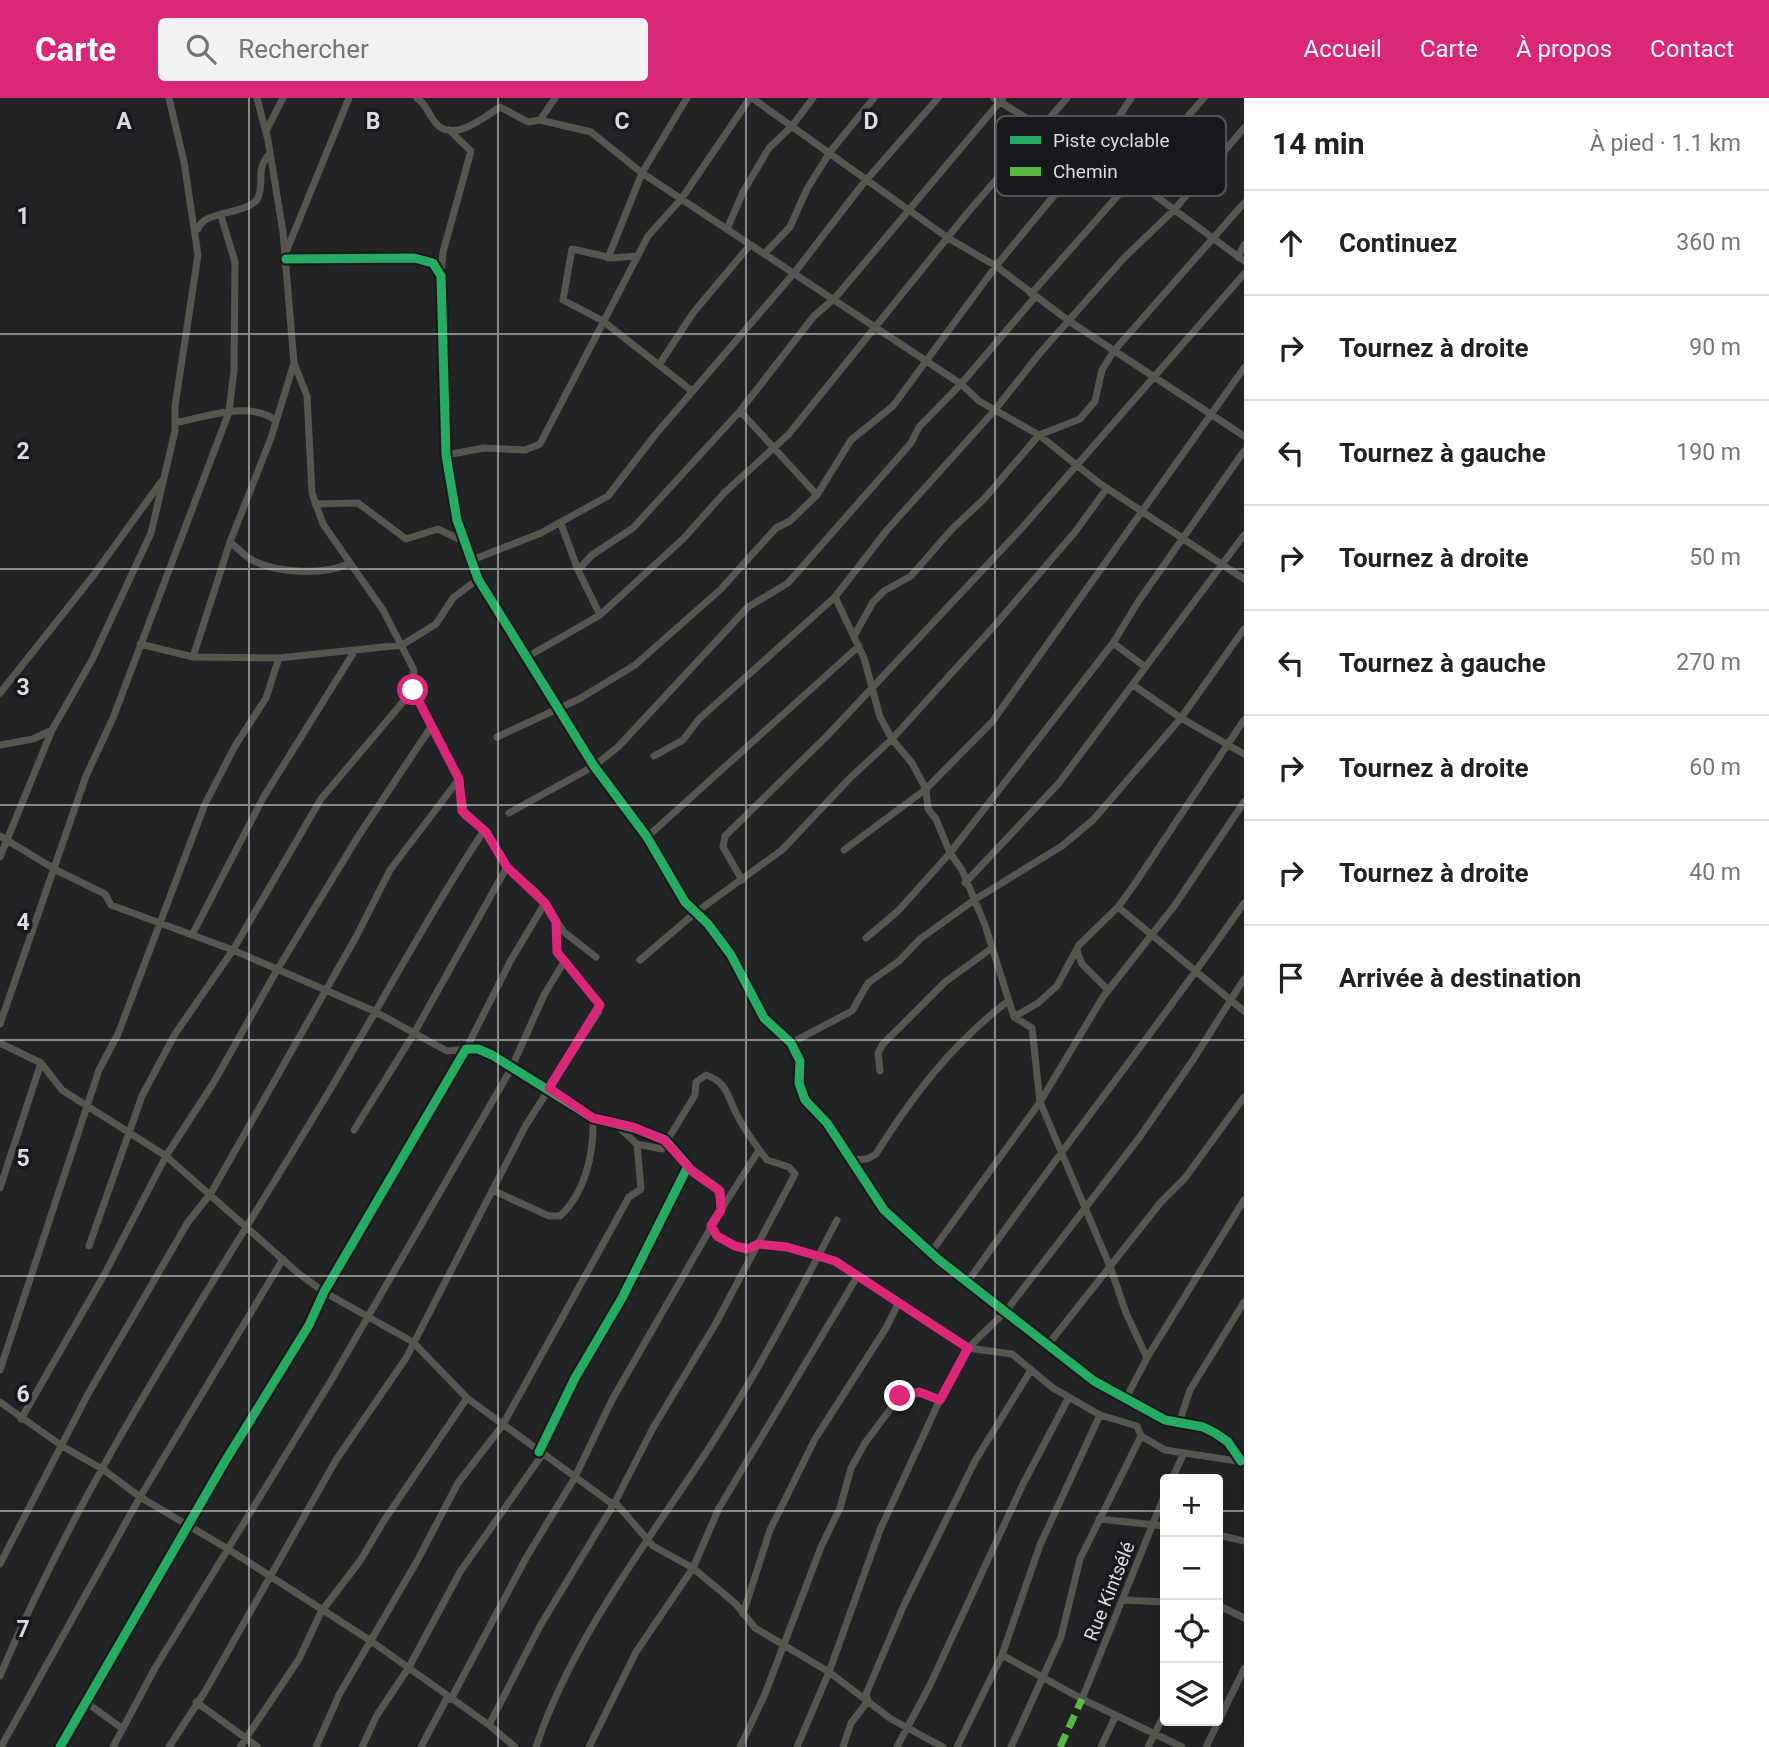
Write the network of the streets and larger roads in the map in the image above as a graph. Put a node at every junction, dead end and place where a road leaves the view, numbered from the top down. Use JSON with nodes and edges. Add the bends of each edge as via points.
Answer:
{"nodes":[{"id":1,"x":169,"y":98,"type":"edge"},
{"id":2,"x":257,"y":98,"type":"edge"},
{"id":3,"x":283,"y":98,"type":"edge"},
{"id":4,"x":349,"y":98,"type":"edge"},
{"id":5,"x":417,"y":98,"type":"edge"},
{"id":6,"x":555,"y":98,"type":"edge"},
{"id":7,"x":687,"y":98,"type":"edge"},
{"id":8,"x":751,"y":98,"type":"edge"},
{"id":9,"x":814,"y":98,"type":"edge"},
{"id":10,"x":874,"y":98,"type":"edge"},
{"id":11,"x":938,"y":98,"type":"edge"},
{"id":12,"x":1067,"y":98,"type":"edge"},
{"id":13,"x":1131,"y":98,"type":"edge"},
{"id":14,"x":1204,"y":98,"type":"edge"},
{"id":15,"x":999,"y":99,"type":"edge"},
{"id":16,"x":1024,"y":116,"type":"edge"},
{"id":17,"x":1052,"y":116,"type":"edge"},
{"id":18,"x":1119,"y":116,"type":"edge"},
{"id":19,"x":1188,"y":116,"type":"edge"},
{"id":20,"x":540,"y":120,"type":"junction"},
{"id":21,"x":793,"y":126,"type":"junction"},
{"id":22,"x":1244,"y":128,"type":"edge"},
{"id":23,"x":449,"y":130,"type":"junction"},
{"id":24,"x":266,"y":132,"type":"junction"},
{"id":25,"x":1226,"y":149,"type":"edge"},
{"id":26,"x":830,"y":152,"type":"junction"},
{"id":27,"x":270,"y":153,"type":"junction"},
{"id":28,"x":642,"y":173,"type":"junction"},
{"id":29,"x":867,"y":179,"type":"junction"},
{"id":30,"x":996,"y":182,"type":"edge"},
{"id":31,"x":1054,"y":196,"type":"edge"},
{"id":32,"x":1119,"y":196,"type":"edge"},
{"id":33,"x":1157,"y":196,"type":"edge"},
{"id":34,"x":1186,"y":196,"type":"edge"},
{"id":35,"x":682,"y":198,"type":"junction"},
{"id":36,"x":1244,"y":203,"type":"edge"},
{"id":37,"x":910,"y":210,"type":"junction"},
{"id":38,"x":1174,"y":210,"type":"junction"},
{"id":39,"x":221,"y":216,"type":"junction"},
{"id":40,"x":727,"y":229,"type":"junction"},
{"id":41,"x":196,"y":233,"type":"junction"},
{"id":42,"x":948,"y":238,"type":"junction"},
{"id":43,"x":1212,"y":239,"type":"junction"},
{"id":44,"x":750,"y":245,"type":"junction"},
{"id":45,"x":1244,"y":245,"type":"edge"},
{"id":46,"x":765,"y":253,"type":"junction"},
{"id":47,"x":286,"y":256,"type":"junction"},
{"id":48,"x":636,"y":256,"type":"junction"},
{"id":49,"x":608,"y":258,"type":"junction"},
{"id":50,"x":1241,"y":259,"type":"edge"},
{"id":51,"x":996,"y":265,"type":"junction"},
{"id":52,"x":794,"y":272,"type":"junction"},
{"id":53,"x":1244,"y":274,"type":"edge"},
{"id":54,"x":441,"y":276,"type":"junction"},
{"id":55,"x":1033,"y":295,"type":"junction"},
{"id":56,"x":835,"y":298,"type":"junction"},
{"id":57,"x":603,"y":321,"type":"junction"},
{"id":58,"x":1069,"y":321,"type":"junction"},
{"id":59,"x":875,"y":328,"type":"junction"},
{"id":60,"x":1113,"y":352,"type":"junction"},
{"id":61,"x":927,"y":362,"type":"junction"},
{"id":62,"x":294,"y":363,"type":"junction"},
{"id":63,"x":659,"y":365,"type":"junction"},
{"id":64,"x":1244,"y":368,"type":"edge"},
{"id":65,"x":1156,"y":377,"type":"junction"},
{"id":66,"x":961,"y":384,"type":"junction"},
{"id":67,"x":692,"y":391,"type":"junction"},
{"id":68,"x":740,"y":411,"type":"junction"},
{"id":69,"x":995,"y":411,"type":"junction"},
{"id":70,"x":229,"y":412,"type":"junction"},
{"id":71,"x":1212,"y":412,"type":"junction"},
{"id":72,"x":276,"y":421,"type":"junction"},
{"id":73,"x":175,"y":423,"type":"junction"},
{"id":74,"x":1039,"y":435,"type":"junction"},
{"id":75,"x":1244,"y":436,"type":"edge"},
{"id":76,"x":773,"y":448,"type":"junction"},
{"id":77,"x":1244,"y":451,"type":"edge"},
{"id":78,"x":446,"y":455,"type":"junction"},
{"id":79,"x":1076,"y":466,"type":"junction"},
{"id":80,"x":162,"y":481,"type":"junction"},
{"id":81,"x":1107,"y":488,"type":"junction"},
{"id":82,"x":817,"y":495,"type":"junction"},
{"id":83,"x":315,"y":504,"type":"junction"},
{"id":84,"x":1142,"y":512,"type":"junction"},
{"id":85,"x":561,"y":524,"type":"junction"},
{"id":86,"x":1244,"y":535,"type":"edge"},
{"id":87,"x":1181,"y":539,"type":"junction"},
{"id":88,"x":230,"y":541,"type":"junction"},
{"id":89,"x":463,"y":541,"type":"junction"},
{"id":90,"x":472,"y":560,"type":"junction"},
{"id":91,"x":348,"y":564,"type":"junction"},
{"id":92,"x":1222,"y":565,"type":"junction"},
{"id":93,"x":578,"y":570,"type":"junction"},
{"id":94,"x":478,"y":579,"type":"junction"},
{"id":95,"x":1244,"y":579,"type":"edge"},
{"id":96,"x":835,"y":597,"type":"junction"},
{"id":97,"x":600,"y":615,"type":"junction"},
{"id":98,"x":1244,"y":629,"type":"edge"},
{"id":99,"x":854,"y":636,"type":"junction"},
{"id":100,"x":1114,"y":643,"type":"junction"},
{"id":101,"x":140,"y":644,"type":"junction"},
{"id":102,"x":402,"y":645,"type":"junction"},
{"id":103,"x":859,"y":646,"type":"junction"},
{"id":104,"x":354,"y":652,"type":"junction"},
{"id":105,"x":193,"y":657,"type":"junction"},
{"id":106,"x":527,"y":657,"type":"junction"},
{"id":107,"x":279,"y":658,"type":"junction"},
{"id":108,"x":1144,"y":666,"type":"junction"},
{"id":109,"x":1133,"y":685,"type":"junction"},
{"id":110,"x":873,"y":687,"type":"junction"},
{"id":111,"x":413,"y":690,"type":"junction"},
{"id":112,"x":0,"y":693,"type":"edge"},
{"id":113,"x":558,"y":707,"type":"junction"},
{"id":114,"x":1181,"y":718,"type":"junction"},
{"id":115,"x":1244,"y":720,"type":"edge"},
{"id":116,"x":431,"y":727,"type":"junction"},
{"id":117,"x":52,"y":730,"type":"junction"},
{"id":118,"x":497,"y":737,"type":"dead end"},
{"id":119,"x":892,"y":739,"type":"junction"},
{"id":120,"x":1227,"y":744,"type":"junction"},
{"id":121,"x":0,"y":745,"type":"edge"},
{"id":122,"x":1244,"y":754,"type":"edge"},
{"id":123,"x":654,"y":756,"type":"dead end"},
{"id":124,"x":594,"y":766,"type":"junction"},
{"id":125,"x":459,"y":779,"type":"junction"},
{"id":126,"x":926,"y":789,"type":"junction"},
{"id":127,"x":1244,"y":802,"type":"edge"},
{"id":128,"x":509,"y":813,"type":"dead end"},
{"id":129,"x":483,"y":832,"type":"junction"},
{"id":130,"x":648,"y":837,"type":"junction"},
{"id":131,"x":3,"y":838,"type":"edge"},
{"id":132,"x":844,"y":850,"type":"dead end"},
{"id":133,"x":950,"y":853,"type":"junction"},
{"id":134,"x":0,"y":857,"type":"edge"},
{"id":135,"x":507,"y":867,"type":"junction"},
{"id":136,"x":53,"y":868,"type":"junction"},
{"id":137,"x":742,"y":880,"type":"junction"},
{"id":138,"x":965,"y":883,"type":"junction"},
{"id":139,"x":974,"y":900,"type":"junction"},
{"id":140,"x":545,"y":903,"type":"junction"},
{"id":141,"x":1244,"y":903,"type":"edge"},
{"id":142,"x":1118,"y":906,"type":"junction"},
{"id":143,"x":695,"y":913,"type":"junction"},
{"id":144,"x":556,"y":922,"type":"junction"},
{"id":145,"x":161,"y":923,"type":"junction"},
{"id":146,"x":1152,"y":934,"type":"junction"},
{"id":147,"x":192,"y":935,"type":"junction"},
{"id":148,"x":866,"y":938,"type":"dead end"},
{"id":149,"x":992,"y":947,"type":"junction"},
{"id":150,"x":233,"y":950,"type":"junction"},
{"id":151,"x":1077,"y":950,"type":"junction"},
{"id":152,"x":596,"y":957,"type":"dead end"},
{"id":153,"x":640,"y":960,"type":"dead end"},
{"id":154,"x":564,"y":962,"type":"junction"},
{"id":155,"x":277,"y":970,"type":"junction"},
{"id":156,"x":1196,"y":972,"type":"junction"},
{"id":157,"x":1244,"y":979,"type":"edge"},
{"id":158,"x":324,"y":990,"type":"junction"},
{"id":159,"x":1108,"y":990,"type":"junction"},
{"id":160,"x":1230,"y":1000,"type":"junction"},
{"id":161,"x":1007,"y":1001,"type":"junction"},
{"id":162,"x":374,"y":1011,"type":"junction"},
{"id":163,"x":1244,"y":1012,"type":"edge"},
{"id":164,"x":1014,"y":1017,"type":"junction"},
{"id":165,"x":0,"y":1024,"type":"edge"},
{"id":166,"x":413,"y":1035,"type":"junction"},
{"id":167,"x":0,"y":1043,"type":"edge"},
{"id":168,"x":791,"y":1043,"type":"junction"},
{"id":169,"x":466,"y":1049,"type":"junction"},
{"id":170,"x":41,"y":1063,"type":"junction"},
{"id":171,"x":511,"y":1069,"type":"junction"},
{"id":172,"x":880,"y":1071,"type":"dead end"},
{"id":173,"x":549,"y":1088,"type":"junction"},
{"id":174,"x":1244,"y":1097,"type":"edge"},
{"id":175,"x":1040,"y":1102,"type":"junction"},
{"id":176,"x":89,"y":1105,"type":"junction"},
{"id":177,"x":593,"y":1118,"type":"junction"},
{"id":178,"x":617,"y":1126,"type":"junction"},
{"id":179,"x":354,"y":1130,"type":"dead end"},
{"id":180,"x":130,"y":1132,"type":"junction"},
{"id":181,"x":664,"y":1140,"type":"junction"},
{"id":182,"x":637,"y":1144,"type":"junction"},
{"id":183,"x":760,"y":1150,"type":"junction"},
{"id":184,"x":1060,"y":1152,"type":"junction"},
{"id":185,"x":166,"y":1156,"type":"junction"},
{"id":186,"x":849,"y":1160,"type":"junction"},
{"id":187,"x":688,"y":1166,"type":"junction"},
{"id":188,"x":0,"y":1188,"type":"edge"},
{"id":189,"x":492,"y":1190,"type":"junction"},
{"id":190,"x":211,"y":1193,"type":"junction"},
{"id":191,"x":1244,"y":1200,"type":"edge"},
{"id":192,"x":1084,"y":1207,"type":"junction"},
{"id":193,"x":721,"y":1210,"type":"junction"},
{"id":194,"x":837,"y":1220,"type":"dead end"},
{"id":195,"x":246,"y":1225,"type":"junction"},
{"id":196,"x":711,"y":1226,"type":"junction"},
{"id":197,"x":758,"y":1244,"type":"junction"},
{"id":198,"x":89,"y":1246,"type":"dead end"},
{"id":199,"x":932,"y":1251,"type":"junction"},
{"id":200,"x":819,"y":1255,"type":"junction"},
{"id":201,"x":283,"y":1259,"type":"junction"},
{"id":202,"x":1111,"y":1269,"type":"junction"},
{"id":203,"x":857,"y":1278,"type":"junction"},
{"id":204,"x":967,"y":1283,"type":"junction"},
{"id":205,"x":324,"y":1292,"type":"junction"},
{"id":206,"x":1244,"y":1302,"type":"edge"},
{"id":207,"x":898,"y":1304,"type":"junction"},
{"id":208,"x":1006,"y":1311,"type":"junction"},
{"id":209,"x":367,"y":1315,"type":"junction"},
{"id":210,"x":413,"y":1342,"type":"junction"},
{"id":211,"x":1047,"y":1346,"type":"junction"},
{"id":212,"x":968,"y":1348,"type":"junction"},
{"id":213,"x":1147,"y":1357,"type":"junction"},
{"id":214,"x":0,"y":1370,"type":"edge"},
{"id":215,"x":1031,"y":1370,"type":"junction"},
{"id":216,"x":467,"y":1398,"type":"junction"},
{"id":217,"x":1069,"y":1398,"type":"junction"},
{"id":218,"x":940,"y":1400,"type":"junction"},
{"id":219,"x":1125,"y":1400,"type":"junction"},
{"id":220,"x":0,"y":1402,"type":"edge"},
{"id":221,"x":1100,"y":1415,"type":"junction"},
{"id":222,"x":21,"y":1419,"type":"junction"},
{"id":223,"x":1179,"y":1423,"type":"junction"},
{"id":224,"x":502,"y":1426,"type":"junction"},
{"id":225,"x":1141,"y":1436,"type":"junction"},
{"id":226,"x":62,"y":1446,"type":"junction"},
{"id":227,"x":540,"y":1453,"type":"junction"},
{"id":228,"x":1184,"y":1455,"type":"junction"},
{"id":229,"x":1243,"y":1462,"type":"edge"},
{"id":230,"x":104,"y":1470,"type":"junction"},
{"id":231,"x":1174,"y":1474,"type":"edge"},
{"id":232,"x":574,"y":1479,"type":"junction"},
{"id":233,"x":140,"y":1497,"type":"junction"},
{"id":234,"x":615,"y":1502,"type":"junction"},
{"id":235,"x":1160,"y":1505,"type":"edge"},
{"id":236,"x":1099,"y":1519,"type":"junction"},
{"id":237,"x":187,"y":1525,"type":"junction"},
{"id":238,"x":1151,"y":1525,"type":"junction"},
{"id":239,"x":1160,"y":1526,"type":"edge"},
{"id":240,"x":1223,"y":1536,"type":"edge"},
{"id":241,"x":649,"y":1540,"type":"junction"},
{"id":242,"x":1244,"y":1541,"type":"edge"},
{"id":243,"x":228,"y":1549,"type":"junction"},
{"id":244,"x":0,"y":1564,"type":"edge"},
{"id":245,"x":693,"y":1568,"type":"junction"},
{"id":246,"x":270,"y":1578,"type":"junction"},
{"id":247,"x":1124,"y":1600,"type":"junction"},
{"id":248,"x":1160,"y":1602,"type":"edge"},
{"id":249,"x":1223,"y":1608,"type":"edge"},
{"id":250,"x":321,"y":1612,"type":"junction"},
{"id":251,"x":743,"y":1614,"type":"junction"},
{"id":252,"x":1244,"y":1618,"type":"edge"},
{"id":253,"x":371,"y":1641,"type":"junction"},
{"id":254,"x":785,"y":1643,"type":"junction"},
{"id":255,"x":1002,"y":1654,"type":"junction"},
{"id":256,"x":409,"y":1667,"type":"junction"},
{"id":257,"x":1244,"y":1669,"type":"edge"},
{"id":258,"x":829,"y":1672,"type":"junction"},
{"id":259,"x":0,"y":1676,"type":"edge"},
{"id":260,"x":1042,"y":1677,"type":"junction"},
{"id":261,"x":451,"y":1699,"type":"junction"},
{"id":262,"x":1082,"y":1699,"type":"junction"},
{"id":263,"x":868,"y":1701,"type":"junction"},
{"id":264,"x":196,"y":1702,"type":"junction"},
{"id":265,"x":87,"y":1703,"type":"junction"},
{"id":266,"x":1115,"y":1715,"type":"junction"},
{"id":267,"x":1160,"y":1724,"type":"edge"},
{"id":268,"x":489,"y":1725,"type":"junction"},
{"id":269,"x":907,"y":1726,"type":"junction"},
{"id":270,"x":124,"y":1729,"type":"junction"},
{"id":271,"x":1155,"y":1734,"type":"junction"},
{"id":272,"x":246,"y":1738,"type":"junction"},
{"id":273,"x":1,"y":1747,"type":"edge"},
{"id":274,"x":60,"y":1747,"type":"edge"},
{"id":275,"x":113,"y":1747,"type":"edge"},
{"id":276,"x":169,"y":1747,"type":"edge"},
{"id":277,"x":240,"y":1747,"type":"edge"},
{"id":278,"x":258,"y":1747,"type":"edge"},
{"id":279,"x":316,"y":1747,"type":"edge"},
{"id":280,"x":362,"y":1747,"type":"edge"},
{"id":281,"x":421,"y":1747,"type":"edge"},
{"id":282,"x":515,"y":1747,"type":"edge"},
{"id":283,"x":536,"y":1747,"type":"edge"},
{"id":284,"x":589,"y":1747,"type":"edge"},
{"id":285,"x":740,"y":1747,"type":"edge"},
{"id":286,"x":797,"y":1747,"type":"edge"},
{"id":287,"x":843,"y":1747,"type":"edge"},
{"id":288,"x":897,"y":1747,"type":"edge"},
{"id":289,"x":943,"y":1747,"type":"edge"},
{"id":290,"x":957,"y":1747,"type":"edge"},
{"id":291,"x":1011,"y":1747,"type":"edge"},
{"id":292,"x":1101,"y":1747,"type":"edge"},
{"id":293,"x":1148,"y":1747,"type":"edge"},
{"id":294,"x":1182,"y":1747,"type":"edge"},
{"id":295,"x":1206,"y":1747,"type":"edge"}],
"edges":[{"from":1,"to":41,"type":"street"},
{"from":2,"to":24,"type":"street"},
{"from":3,"to":24,"type":"street"},
{"from":4,"to":47,"type":"street"},
{"from":5,"to":23,"type":"street","via":[[435,123]]},
{"from":6,"to":20,"type":"street"},
{"from":7,"to":28,"type":"street"},
{"from":8,"to":21,"type":"street"},
{"from":8,"to":35,"type":"street"},
{"from":9,"to":21,"type":"street"},
{"from":10,"to":26,"type":"street"},
{"from":11,"to":29,"type":"street"},
{"from":12,"to":17,"type":"street"},
{"from":13,"to":18,"type":"street"},
{"from":14,"to":19,"type":"street"},
{"from":15,"to":16,"type":"street"},
{"from":15,"to":37,"type":"street"},
{"from":20,"to":23,"type":"street","via":[[528,122],[500,107],[470,126]]},
{"from":20,"to":28,"type":"street","via":[[591,132]]},
{"from":21,"to":26,"type":"street"},
{"from":21,"to":40,"type":"street","via":[[769,148]]},
{"from":22,"to":25,"type":"street"},
{"from":23,"to":54,"type":"street","via":[[471,151],[443,252]]},
{"from":24,"to":27,"type":"street"},
{"from":26,"to":29,"type":"street"},
{"from":26,"to":46,"type":"street","via":[[794,221]]},
{"from":27,"to":39,"type":"street","via":[[260,168],[257,200]]},
{"from":27,"to":47,"type":"street"},
{"from":28,"to":35,"type":"street"},
{"from":28,"to":49,"type":"street"},
{"from":29,"to":37,"type":"street"},
{"from":29,"to":52,"type":"street"},
{"from":30,"to":42,"type":"street"},
{"from":31,"to":51,"type":"street"},
{"from":32,"to":55,"type":"street"},
{"from":33,"to":38,"type":"street"},
{"from":34,"to":38,"type":"street"},
{"from":35,"to":40,"type":"street"},
{"from":35,"to":48,"type":"street"},
{"from":36,"to":43,"type":"street"},
{"from":37,"to":42,"type":"street"},
{"from":37,"to":56,"type":"street"},
{"from":38,"to":43,"type":"street"},
{"from":38,"to":58,"type":"street"},
{"from":39,"to":41,"type":"street","via":[[207,217]]},
{"from":39,"to":70,"type":"street","via":[[236,270]]},
{"from":40,"to":44,"type":"street"},
{"from":41,"to":73,"type":"street","via":[[197,264]]},
{"from":42,"to":51,"type":"street"},
{"from":42,"to":59,"type":"street"},
{"from":43,"to":50,"type":"street"},
{"from":43,"to":60,"type":"street"},
{"from":44,"to":46,"type":"street"},
{"from":44,"to":63,"type":"street","via":[[693,313]]},
{"from":45,"to":50,"type":"street"},
{"from":46,"to":52,"type":"street"},
{"from":47,"to":54,"type":"street","via":[[414,258],[433,263]]},
{"from":47,"to":62,"type":"street"},
{"from":48,"to":49,"type":"street"},
{"from":48,"to":57,"type":"street"},
{"from":49,"to":57,"type":"street","via":[[572,249],[563,296],[566,303]]},
{"from":51,"to":55,"type":"street"},
{"from":51,"to":61,"type":"street"},
{"from":52,"to":56,"type":"street"},
{"from":52,"to":67,"type":"street"},
{"from":53,"to":65,"type":"street"},
{"from":54,"to":78,"type":"street"},
{"from":55,"to":58,"type":"street"},
{"from":55,"to":66,"type":"street"},
{"from":56,"to":59,"type":"street"},
{"from":56,"to":68,"type":"street","via":[[814,316]]},
{"from":57,"to":63,"type":"street"},
{"from":57,"to":78,"type":"street","via":[[540,444],[525,450],[484,449]]},
{"from":58,"to":60,"type":"street"},
{"from":58,"to":69,"type":"street"},
{"from":59,"to":61,"type":"street"},
{"from":59,"to":76,"type":"street","via":[[800,423]]},
{"from":60,"to":65,"type":"street"},
{"from":60,"to":74,"type":"street","via":[[1102,370],[1095,401],[1080,419]]},
{"from":61,"to":66,"type":"street"},
{"from":61,"to":82,"type":"street","via":[[893,406],[852,440]]},
{"from":62,"to":72,"type":"street"},
{"from":62,"to":83,"type":"street","via":[[307,397],[309,473]]},
{"from":63,"to":67,"type":"street"},
{"from":64,"to":71,"type":"street"},
{"from":65,"to":71,"type":"street"},
{"from":65,"to":79,"type":"street"},
{"from":66,"to":69,"type":"street"},
{"from":66,"to":124,"type":"street","via":[[919,426],[911,443],[788,583],[748,607],[639,726]]},
{"from":67,"to":85,"type":"street","via":[[608,496]]},
{"from":68,"to":76,"type":"street"},
{"from":68,"to":93,"type":"street","via":[[633,528]]},
{"from":69,"to":74,"type":"street"},
{"from":69,"to":96,"type":"street","via":[[887,530]]},
{"from":70,"to":72,"type":"street","via":[[268,414]]},
{"from":70,"to":73,"type":"street"},
{"from":70,"to":101,"type":"street"},
{"from":71,"to":75,"type":"street"},
{"from":71,"to":84,"type":"street"},
{"from":72,"to":88,"type":"street"},
{"from":73,"to":80,"type":"street"},
{"from":74,"to":79,"type":"street"},
{"from":74,"to":99,"type":"street","via":[[911,576],[873,602]]},
{"from":76,"to":82,"type":"street"},
{"from":76,"to":97,"type":"street"},
{"from":77,"to":87,"type":"street"},
{"from":78,"to":89,"type":"street"},
{"from":79,"to":81,"type":"street"},
{"from":79,"to":110,"type":"street"},
{"from":80,"to":112,"type":"street"},
{"from":80,"to":117,"type":"street","via":[[156,519],[130,583]]},
{"from":81,"to":84,"type":"street"},
{"from":81,"to":119,"type":"street","via":[[1022,594]]},
{"from":82,"to":113,"type":"street","via":[[776,528],[749,561],[652,652],[579,699]]},
{"from":83,"to":89,"type":"street","via":[[358,503],[406,539],[438,529]]},
{"from":83,"to":91,"type":"street"},
{"from":84,"to":87,"type":"street"},
{"from":84,"to":126,"type":"street","via":[[992,722]]},
{"from":85,"to":90,"type":"street"},
{"from":85,"to":93,"type":"street"},
{"from":86,"to":92,"type":"street"},
{"from":87,"to":92,"type":"street"},
{"from":87,"to":100,"type":"street"},
{"from":88,"to":91,"type":"street","via":[[269,567],[332,570]]},
{"from":88,"to":105,"type":"street"},
{"from":89,"to":90,"type":"street"},
{"from":90,"to":94,"type":"street"},
{"from":91,"to":102,"type":"street","via":[[381,607]]},
{"from":92,"to":95,"type":"street"},
{"from":92,"to":108,"type":"street"},
{"from":93,"to":97,"type":"street"},
{"from":94,"to":102,"type":"street","via":[[459,592],[436,624]]},
{"from":94,"to":106,"type":"street"},
{"from":96,"to":99,"type":"street"},
{"from":96,"to":123,"type":"street","via":[[699,719],[683,740]]},
{"from":97,"to":106,"type":"street"},
{"from":98,"to":114,"type":"street"},
{"from":99,"to":103,"type":"street"},
{"from":100,"to":108,"type":"street"},
{"from":100,"to":133,"type":"street"},
{"from":101,"to":105,"type":"street"},
{"from":101,"to":136,"type":"street"},
{"from":102,"to":104,"type":"street"},
{"from":102,"to":111,"type":"street","via":[[414,670]]},
{"from":103,"to":110,"type":"street"},
{"from":103,"to":130,"type":"street"},
{"from":104,"to":107,"type":"street"},
{"from":104,"to":147,"type":"street","via":[[263,798]]},
{"from":105,"to":107,"type":"street"},
{"from":106,"to":113,"type":"street"},
{"from":107,"to":145,"type":"street","via":[[266,698],[205,804]]},
{"from":108,"to":109,"type":"street"},
{"from":109,"to":114,"type":"street"},
{"from":109,"to":138,"type":"street","via":[[1059,783]]},
{"from":110,"to":119,"type":"street","via":[[880,717]]},
{"from":110,"to":137,"type":"street","via":[[722,840]]},
{"from":111,"to":116,"type":"street"},
{"from":111,"to":150,"type":"street","via":[[321,799]]},
{"from":113,"to":118,"type":"street"},
{"from":113,"to":124,"type":"street"},
{"from":114,"to":120,"type":"street"},
{"from":114,"to":139,"type":"street","via":[[1093,820],[1062,846]]},
{"from":115,"to":120,"type":"street"},
{"from":116,"to":125,"type":"street"},
{"from":116,"to":155,"type":"street"},
{"from":117,"to":121,"type":"street"},
{"from":117,"to":131,"type":"street"},
{"from":119,"to":126,"type":"street"},
{"from":119,"to":137,"type":"street","via":[[782,850]]},
{"from":120,"to":122,"type":"street"},
{"from":120,"to":142,"type":"street"},
{"from":124,"to":128,"type":"street"},
{"from":124,"to":130,"type":"street"},
{"from":125,"to":129,"type":"street","via":[[462,811]]},
{"from":125,"to":158,"type":"street","via":[[390,870]]},
{"from":126,"to":132,"type":"street"},
{"from":126,"to":133,"type":"street","via":[[928,809]]},
{"from":127,"to":146,"type":"street"},
{"from":129,"to":135,"type":"street"},
{"from":129,"to":162,"type":"street"},
{"from":130,"to":143,"type":"street"},
{"from":131,"to":134,"type":"street"},
{"from":131,"to":136,"type":"street"},
{"from":133,"to":138,"type":"street"},
{"from":133,"to":148,"type":"street","via":[[898,911]]},
{"from":135,"to":140,"type":"street"},
{"from":135,"to":166,"type":"street"},
{"from":136,"to":145,"type":"street","via":[[105,894],[111,905]]},
{"from":136,"to":165,"type":"street"},
{"from":137,"to":143,"type":"street"},
{"from":138,"to":139,"type":"street"},
{"from":139,"to":149,"type":"street"},
{"from":139,"to":168,"type":"street","via":[[868,984],[852,1011]]},
{"from":140,"to":144,"type":"street"},
{"from":140,"to":169,"type":"street"},
{"from":141,"to":156,"type":"street"},
{"from":142,"to":146,"type":"street"},
{"from":142,"to":151,"type":"street"},
{"from":143,"to":153,"type":"street"},
{"from":143,"to":168,"type":"street","via":[[731,956],[764,1018]]},
{"from":144,"to":152,"type":"street"},
{"from":144,"to":154,"type":"street","via":[[557,952]]},
{"from":145,"to":147,"type":"street"},
{"from":145,"to":176,"type":"street","via":[[118,1034],[99,1070]]},
{"from":146,"to":156,"type":"street"},
{"from":146,"to":159,"type":"street"},
{"from":147,"to":150,"type":"street"},
{"from":149,"to":161,"type":"street"},
{"from":149,"to":172,"type":"street","via":[[945,982],[883,1044],[878,1054]]},
{"from":150,"to":155,"type":"street"},
{"from":150,"to":180,"type":"street","via":[[162,1056]]},
{"from":151,"to":159,"type":"street","via":[[1082,964]]},
{"from":151,"to":164,"type":"street","via":[[1057,986]]},
{"from":154,"to":171,"type":"street"},
{"from":154,"to":173,"type":"street","via":[[600,1008]]},
{"from":155,"to":158,"type":"street"},
{"from":155,"to":185,"type":"street"},
{"from":156,"to":160,"type":"street"},
{"from":156,"to":184,"type":"street"},
{"from":157,"to":160,"type":"street"},
{"from":158,"to":162,"type":"street"},
{"from":158,"to":190,"type":"street"},
{"from":159,"to":175,"type":"street"},
{"from":160,"to":163,"type":"street"},
{"from":160,"to":192,"type":"street","via":[[1170,1093]]},
{"from":161,"to":164,"type":"street"},
{"from":161,"to":186,"type":"street","via":[[975,1026],[921,1085],[876,1154]]},
{"from":162,"to":166,"type":"street"},
{"from":162,"to":195,"type":"street"},
{"from":164,"to":175,"type":"street","via":[[1032,1028]]},
{"from":166,"to":169,"type":"street","via":[[447,1051]]},
{"from":166,"to":179,"type":"street"},
{"from":167,"to":170,"type":"street"},
{"from":168,"to":186,"type":"street","via":[[800,1061],[800,1090]]},
{"from":169,"to":171,"type":"street","via":[[492,1055]]},
{"from":169,"to":205,"type":"street"},
{"from":170,"to":176,"type":"street","via":[[62,1090]]},
{"from":170,"to":188,"type":"street"},
{"from":171,"to":173,"type":"street"},
{"from":171,"to":209,"type":"street"},
{"from":173,"to":177,"type":"street"},
{"from":173,"to":189,"type":"street"},
{"from":174,"to":202,"type":"street"},
{"from":175,"to":184,"type":"street"},
{"from":175,"to":199,"type":"street"},
{"from":176,"to":180,"type":"street"},
{"from":176,"to":214,"type":"street"},
{"from":177,"to":178,"type":"street"},
{"from":177,"to":189,"type":"street","via":[[581,1188],[560,1216],[550,1216]]},
{"from":178,"to":181,"type":"street","via":[[633,1127]]},
{"from":178,"to":182,"type":"street"},
{"from":180,"to":185,"type":"street"},
{"from":180,"to":198,"type":"street"},
{"from":181,"to":182,"type":"street","via":[[662,1149],[657,1150]]},
{"from":181,"to":183,"type":"street","via":[[689,1106],[696,1082],[706,1075],[729,1092],[736,1113]]},
{"from":181,"to":187,"type":"street"},
{"from":182,"to":224,"type":"street","via":[[641,1189],[629,1197]]},
{"from":183,"to":193,"type":"street"},
{"from":183,"to":197,"type":"street","via":[[771,1163],[789,1167],[795,1174]]},
{"from":184,"to":192,"type":"street"},
{"from":184,"to":204,"type":"street"},
{"from":185,"to":190,"type":"street"},
{"from":185,"to":222,"type":"street"},
{"from":186,"to":199,"type":"street","via":[[884,1210]]},
{"from":187,"to":193,"type":"street","via":[[717,1187]]},
{"from":187,"to":227,"type":"street"},
{"from":189,"to":210,"type":"street"},
{"from":190,"to":195,"type":"street"},
{"from":190,"to":226,"type":"street","via":[[181,1233]]},
{"from":191,"to":213,"type":"street"},
{"from":192,"to":202,"type":"street"},
{"from":192,"to":208,"type":"street"},
{"from":193,"to":196,"type":"street"},
{"from":194,"to":200,"type":"street"},
{"from":195,"to":201,"type":"street"},
{"from":195,"to":230,"type":"street"},
{"from":196,"to":197,"type":"street","via":[[717,1236],[735,1246],[748,1249]]},
{"from":196,"to":232,"type":"street","via":[[612,1400]]},
{"from":197,"to":200,"type":"street"},
{"from":197,"to":234,"type":"street"},
{"from":199,"to":204,"type":"street"},
{"from":200,"to":203,"type":"street","via":[[846,1267]]},
{"from":200,"to":241,"type":"street","via":[[718,1433]]},
{"from":201,"to":205,"type":"street"},
{"from":201,"to":233,"type":"street"},
{"from":202,"to":211,"type":"street"},
{"from":202,"to":213,"type":"street"},
{"from":203,"to":207,"type":"street"},
{"from":203,"to":245,"type":"street","via":[[719,1508]]},
{"from":204,"to":208,"type":"street"},
{"from":205,"to":209,"type":"street"},
{"from":205,"to":237,"type":"street","via":[[309,1325]]},
{"from":206,"to":223,"type":"street","via":[[1190,1390]]},
{"from":207,"to":212,"type":"street"},
{"from":207,"to":251,"type":"street","via":[[815,1439],[770,1530]]},
{"from":208,"to":211,"type":"street"},
{"from":208,"to":212,"type":"street"},
{"from":209,"to":210,"type":"street"},
{"from":209,"to":243,"type":"street"},
{"from":210,"to":216,"type":"street"},
{"from":210,"to":246,"type":"street","via":[[336,1460]]},
{"from":211,"to":219,"type":"street"},
{"from":212,"to":215,"type":"street","via":[[1012,1353]]},
{"from":212,"to":218,"type":"street"},
{"from":213,"to":219,"type":"street"},
{"from":215,"to":217,"type":"street"},
{"from":215,"to":263,"type":"street","via":[[975,1461],[904,1605],[866,1694]]},
{"from":216,"to":224,"type":"street"},
{"from":216,"to":250,"type":"street"},
{"from":217,"to":221,"type":"street"},
{"from":217,"to":269,"type":"street"},
{"from":218,"to":254,"type":"street","via":[[919,1392],[900,1396],[865,1443],[851,1468],[840,1508]]},
{"from":218,"to":258,"type":"street","via":[[880,1530]]},
{"from":219,"to":223,"type":"street"},
{"from":220,"to":222,"type":"street"},
{"from":221,"to":225,"type":"street","via":[[1138,1426]]},
{"from":221,"to":255,"type":"street","via":[[1040,1545]]},
{"from":222,"to":226,"type":"street"},
{"from":223,"to":229,"type":"street","via":[[1215,1433]]},
{"from":224,"to":227,"type":"street"},
{"from":224,"to":253,"type":"street","via":[[458,1483]]},
{"from":225,"to":228,"type":"street"},
{"from":225,"to":236,"type":"street"},
{"from":226,"to":230,"type":"street"},
{"from":226,"to":244,"type":"street"},
{"from":227,"to":232,"type":"street"},
{"from":227,"to":256,"type":"street","via":[[460,1572]]},
{"from":228,"to":229,"type":"street"},
{"from":228,"to":231,"type":"street"},
{"from":230,"to":233,"type":"street"},
{"from":230,"to":259,"type":"street","via":[[41,1582]]},
{"from":232,"to":234,"type":"street"},
{"from":232,"to":261,"type":"street"},
{"from":233,"to":237,"type":"street"},
{"from":233,"to":273,"type":"street"},
{"from":234,"to":241,"type":"street"},
{"from":234,"to":268,"type":"street","via":[[540,1626]]},
{"from":235,"to":238,"type":"street","name":"Rue Kintsélé"},
{"from":236,"to":238,"type":"street"},
{"from":236,"to":260,"type":"street","via":[[1080,1559],[1062,1637]]},
{"from":237,"to":243,"type":"street"},
{"from":237,"to":265,"type":"street"},
{"from":238,"to":239,"type":"street"},
{"from":238,"to":247,"type":"street","name":"Rue Kintsélé"},
{"from":240,"to":242,"type":"street"},
{"from":241,"to":245,"type":"street"},
{"from":241,"to":283,"type":"street","via":[[590,1633],[547,1714]]},
{"from":243,"to":246,"type":"street"},
{"from":243,"to":270,"type":"street","via":[[155,1668]]},
{"from":245,"to":251,"type":"street"},
{"from":245,"to":284,"type":"street","via":[[636,1652]]},
{"from":246,"to":250,"type":"street"},
{"from":246,"to":264,"type":"street"},
{"from":247,"to":248,"type":"street"},
{"from":247,"to":262,"type":"street","name":"Rue Kintsélé"},
{"from":249,"to":252,"type":"street"},
{"from":250,"to":253,"type":"street"},
{"from":250,"to":272,"type":"street","via":[[299,1660]]},
{"from":251,"to":254,"type":"street","via":[[755,1628]]},
{"from":253,"to":256,"type":"street"},
{"from":253,"to":279,"type":"street","via":[[339,1695]]},
{"from":254,"to":258,"type":"street"},
{"from":254,"to":285,"type":"street"},
{"from":255,"to":260,"type":"street"},
{"from":255,"to":290,"type":"street"},
{"from":256,"to":261,"type":"street"},
{"from":256,"to":280,"type":"street","via":[[377,1714]]},
{"from":257,"to":295,"type":"street"},
{"from":258,"to":263,"type":"street"},
{"from":258,"to":286,"type":"street"},
{"from":260,"to":262,"type":"street"},
{"from":260,"to":291,"type":"street"},
{"from":261,"to":268,"type":"street"},
{"from":261,"to":281,"type":"street","via":[[446,1700]]},
{"from":262,"to":266,"type":"street"},
{"from":263,"to":269,"type":"street"},
{"from":263,"to":287,"type":"street","via":[[851,1723]]},
{"from":264,"to":272,"type":"street"},
{"from":264,"to":276,"type":"street"},
{"from":265,"to":270,"type":"street"},
{"from":265,"to":274,"type":"street"},
{"from":266,"to":271,"type":"street"},
{"from":266,"to":292,"type":"street"},
{"from":267,"to":271,"type":"street"},
{"from":268,"to":282,"type":"street"},
{"from":269,"to":288,"type":"street"},
{"from":269,"to":289,"type":"street"},
{"from":270,"to":275,"type":"street"},
{"from":271,"to":293,"type":"street"},
{"from":271,"to":294,"type":"street"},
{"from":272,"to":277,"type":"street"},
{"from":272,"to":278,"type":"street"}]}
